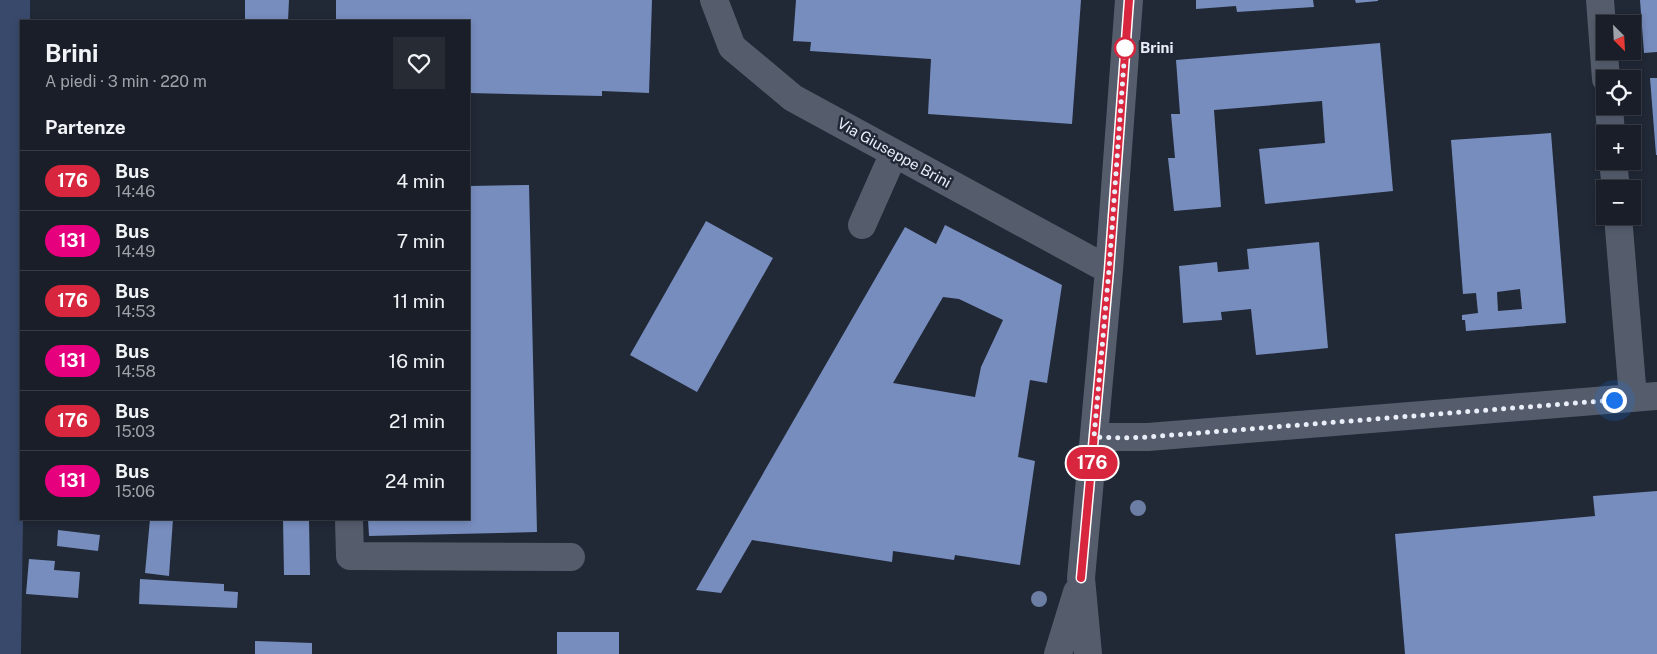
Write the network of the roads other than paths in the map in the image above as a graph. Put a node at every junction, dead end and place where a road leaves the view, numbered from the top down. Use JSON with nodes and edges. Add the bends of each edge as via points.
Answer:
{"nodes":[{"id":1,"x":714,"y":0,"type":"edge"},
{"id":2,"x":1129,"y":0,"type":"edge"},
{"id":3,"x":1600,"y":0,"type":"edge"},
{"id":4,"x":1605,"y":70,"type":"edge"},
{"id":5,"x":894,"y":153,"type":"junction"},
{"id":6,"x":862,"y":225,"type":"dead end"},
{"id":7,"x":1619,"y":225,"type":"edge"},
{"id":8,"x":1109,"y":270,"type":"junction"},
{"id":9,"x":1645,"y":397,"type":"edge"},
{"id":10,"x":1094,"y":437,"type":"junction"},
{"id":11,"x":349,"y":520,"type":"edge"},
{"id":12,"x":571,"y":557,"type":"dead end"},
{"id":13,"x":1081,"y":578,"type":"junction"},
{"id":14,"x":1058,"y":654,"type":"edge"},
{"id":15,"x":1088,"y":654,"type":"edge"}],
"edges":[{"from":1,"to":5,"type":"street","name":"Via Giuseppe Brini","via":[[732,47],[793,98]]},
{"from":2,"to":8,"type":"street"},
{"from":3,"to":4,"type":"street"},
{"from":5,"to":6,"type":"street"},
{"from":5,"to":8,"type":"street","name":"Via Giuseppe Brini"},
{"from":7,"to":9,"type":"street"},
{"from":8,"to":10,"type":"street"},
{"from":9,"to":10,"type":"street","via":[[1148,437]]},
{"from":10,"to":13,"type":"street"},
{"from":11,"to":12,"type":"street","via":[[350,556]]},
{"from":13,"to":14,"type":"street"},
{"from":13,"to":15,"type":"street"}]}
